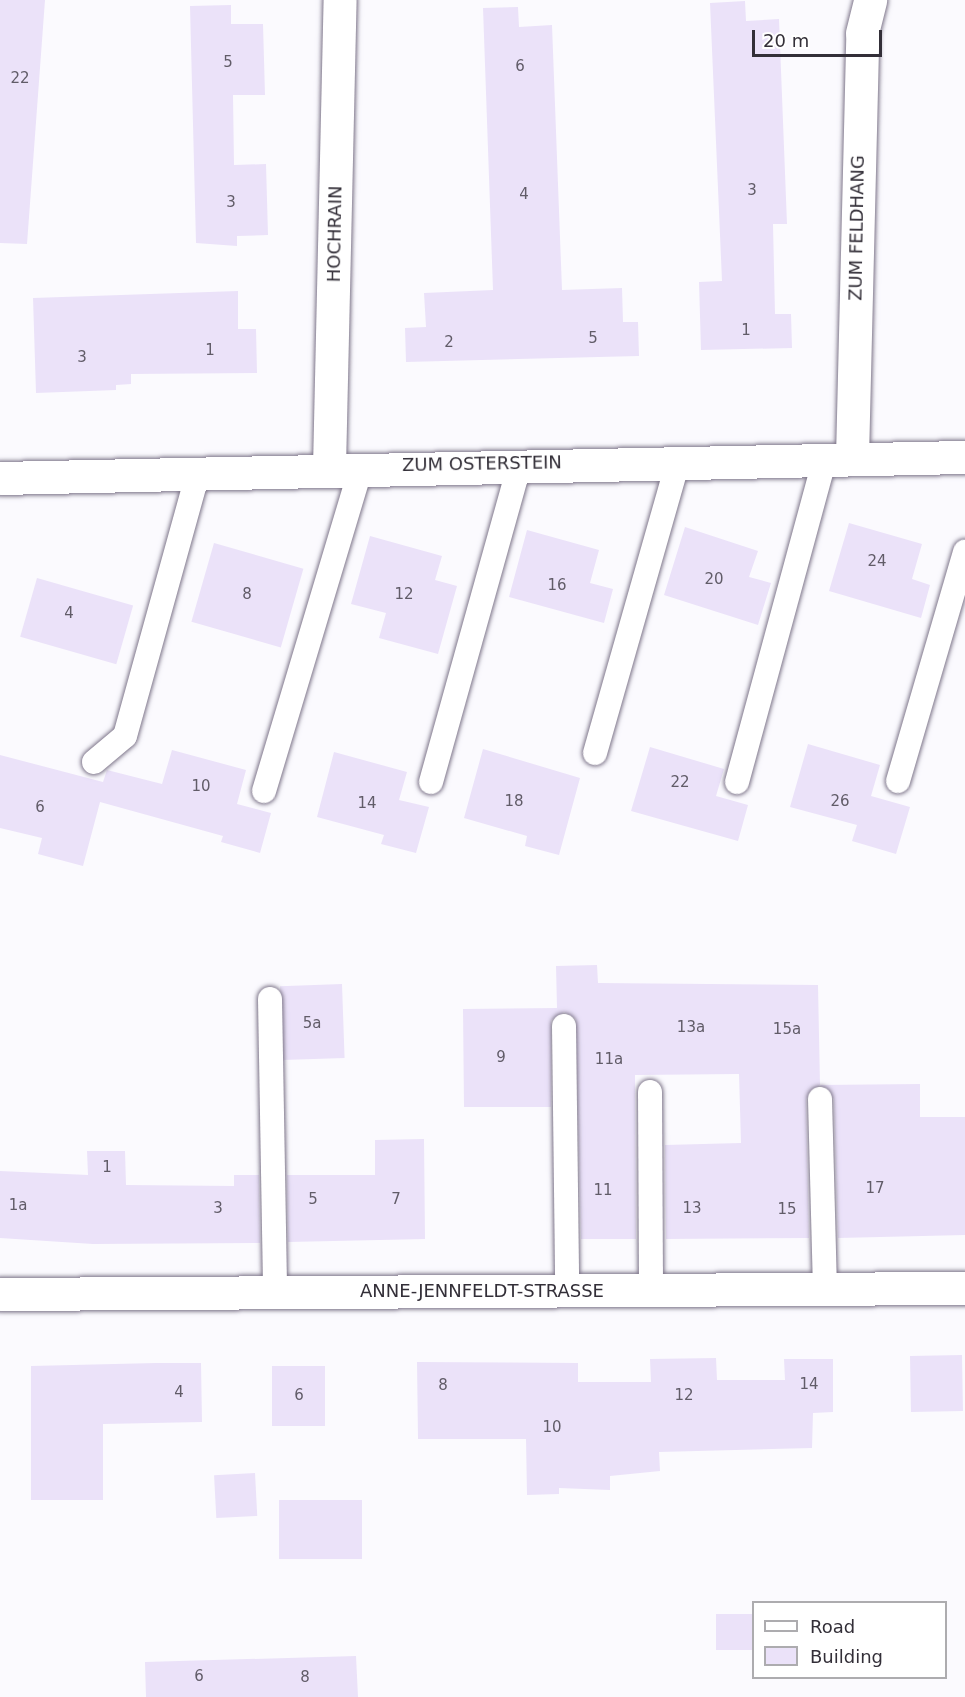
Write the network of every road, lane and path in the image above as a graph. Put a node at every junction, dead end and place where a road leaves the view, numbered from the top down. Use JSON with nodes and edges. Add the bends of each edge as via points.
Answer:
{"nodes":[{"id":1,"x":340,"y":0,"type":"edge"},
{"id":2,"x":870,"y":0,"type":"edge"},
{"id":3,"x":838,"y":457,"type":"junction"},
{"id":4,"x":965,"y":457,"type":"edge"},
{"id":5,"x":678,"y":461,"type":"junction"},
{"id":6,"x":520,"y":464,"type":"junction"},
{"id":7,"x":329,"y":467,"type":"junction"},
{"id":8,"x":361,"y":467,"type":"junction"},
{"id":9,"x":198,"y":472,"type":"junction"},
{"id":10,"x":0,"y":478,"type":"edge"},
{"id":11,"x":965,"y":552,"type":"edge"},
{"id":12,"x":595,"y":753,"type":"dead end"},
{"id":13,"x":94,"y":762,"type":"dead end"},
{"id":14,"x":898,"y":780,"type":"dead end"},
{"id":15,"x":431,"y":782,"type":"dead end"},
{"id":16,"x":737,"y":782,"type":"dead end"},
{"id":17,"x":264,"y":791,"type":"dead end"},
{"id":18,"x":270,"y":999,"type":"dead end"},
{"id":19,"x":564,"y":1026,"type":"dead end"},
{"id":20,"x":650,"y":1092,"type":"dead end"},
{"id":21,"x":820,"y":1100,"type":"dead end"},
{"id":22,"x":965,"y":1288,"type":"edge"},
{"id":23,"x":651,"y":1289,"type":"junction"},
{"id":24,"x":825,"y":1289,"type":"junction"},
{"id":25,"x":567,"y":1290,"type":"junction"},
{"id":26,"x":275,"y":1292,"type":"junction"},
{"id":27,"x":0,"y":1294,"type":"edge"}],
"edges":[{"from":1,"to":7,"type":"street","name":"HOCHRAIN"},
{"from":2,"to":3,"type":"street","name":"ZUM FELDHANG","via":[[862,33]]},
{"from":3,"to":4,"type":"street","name":"ZUM OSTERSTEIN"},
{"from":3,"to":5,"type":"street","name":"ZUM OSTERSTEIN"},
{"from":3,"to":16,"type":"lane"},
{"from":5,"to":6,"type":"street","name":"ZUM OSTERSTEIN"},
{"from":5,"to":12,"type":"lane"},
{"from":6,"to":8,"type":"street","name":"ZUM OSTERSTEIN"},
{"from":6,"to":15,"type":"lane"},
{"from":7,"to":8,"type":"street","name":"ZUM OSTERSTEIN"},
{"from":7,"to":9,"type":"street","name":"ZUM OSTERSTEIN"},
{"from":8,"to":17,"type":"lane"},
{"from":9,"to":10,"type":"street","name":"ZUM OSTERSTEIN"},
{"from":9,"to":13,"type":"lane","via":[[125,736]]},
{"from":11,"to":14,"type":"lane"},
{"from":18,"to":26,"type":"lane"},
{"from":19,"to":25,"type":"lane"},
{"from":20,"to":23,"type":"lane"},
{"from":21,"to":24,"type":"lane"},
{"from":22,"to":24,"type":"street","name":"ANNE-JENNFELDT-STRASSE"},
{"from":23,"to":24,"type":"street","name":"ANNE-JENNFELDT-STRASSE"},
{"from":23,"to":25,"type":"street","name":"ANNE-JENNFELDT-STRASSE"},
{"from":25,"to":26,"type":"street","name":"ANNE-JENNFELDT-STRASSE"},
{"from":26,"to":27,"type":"street","name":"ANNE-JENNFELDT-STRASSE"}]}
